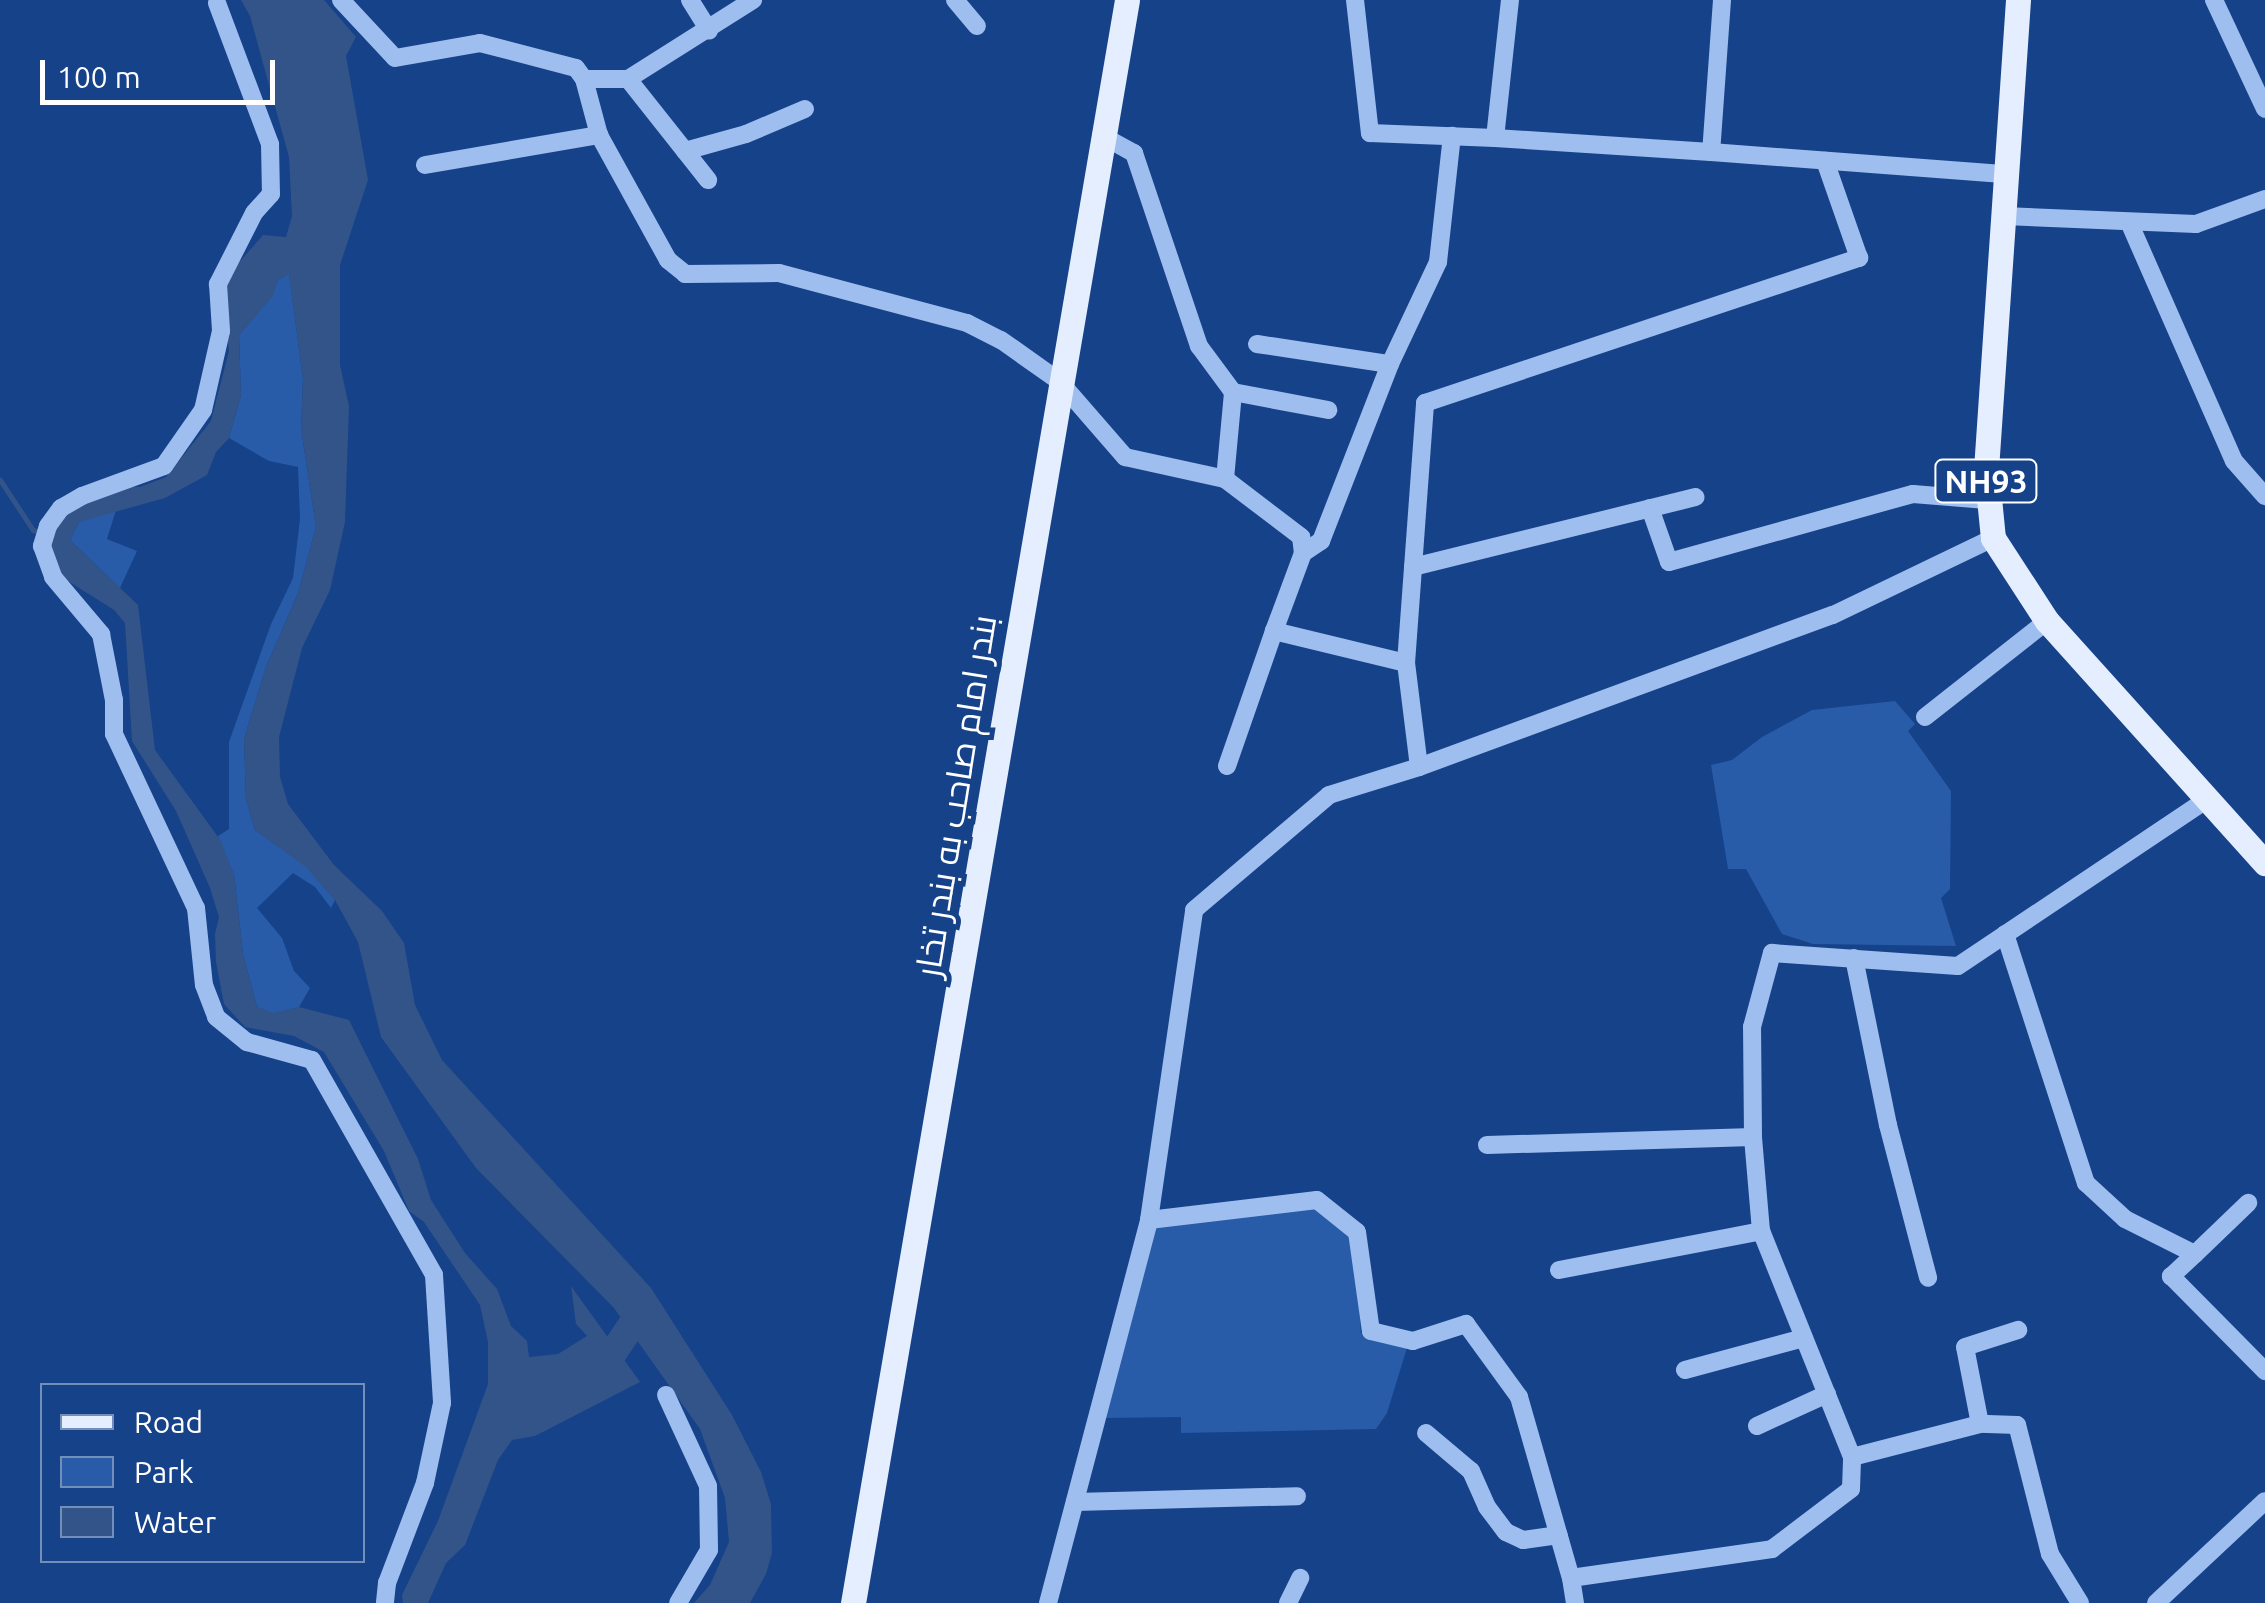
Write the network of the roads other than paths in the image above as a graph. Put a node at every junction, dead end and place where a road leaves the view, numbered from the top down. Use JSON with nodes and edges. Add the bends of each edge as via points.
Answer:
{"nodes":[{"id":1,"x":341,"y":0,"type":"edge"},
{"id":2,"x":690,"y":0,"type":"edge"},
{"id":3,"x":753,"y":0,"type":"edge"},
{"id":4,"x":954,"y":0,"type":"edge"},
{"id":5,"x":1127,"y":0,"type":"edge"},
{"id":6,"x":1356,"y":0,"type":"edge"},
{"id":7,"x":1510,"y":0,"type":"edge"},
{"id":8,"x":1722,"y":0,"type":"edge"},
{"id":9,"x":2018,"y":0,"type":"edge"},
{"id":10,"x":2214,"y":0,"type":"edge"},
{"id":11,"x":220,"y":1,"type":"edge"},
{"id":12,"x":977,"y":26,"type":"dead end"},
{"id":13,"x":708,"y":30,"type":"junction"},
{"id":14,"x":584,"y":79,"type":"junction"},
{"id":15,"x":628,"y":79,"type":"junction"},
{"id":16,"x":805,"y":109,"type":"dead end"},
{"id":17,"x":2265,"y":109,"type":"edge"},
{"id":18,"x":1101,"y":134,"type":"junction"},
{"id":19,"x":599,"y":136,"type":"junction"},
{"id":20,"x":1452,"y":136,"type":"junction"},
{"id":21,"x":1495,"y":138,"type":"junction"},
{"id":22,"x":685,"y":152,"type":"junction"},
{"id":23,"x":1711,"y":152,"type":"junction"},
{"id":24,"x":1825,"y":160,"type":"junction"},
{"id":25,"x":425,"y":165,"type":"dead end"},
{"id":26,"x":2006,"y":174,"type":"junction"},
{"id":27,"x":708,"y":180,"type":"dead end"},
{"id":28,"x":2265,"y":199,"type":"edge"},
{"id":29,"x":2004,"y":216,"type":"junction"},
{"id":30,"x":2130,"y":222,"type":"junction"},
{"id":31,"x":1257,"y":344,"type":"dead end"},
{"id":32,"x":1390,"y":364,"type":"junction"},
{"id":33,"x":1059,"y":381,"type":"junction"},
{"id":34,"x":1233,"y":392,"type":"junction"},
{"id":35,"x":1328,"y":410,"type":"dead end"},
{"id":36,"x":1224,"y":479,"type":"junction"},
{"id":37,"x":2265,"y":496,"type":"edge"},
{"id":38,"x":1695,"y":497,"type":"dead end"},
{"id":39,"x":1987,"y":500,"type":"junction"},
{"id":40,"x":1650,"y":508,"type":"junction"},
{"id":41,"x":1994,"y":538,"type":"junction"},
{"id":42,"x":1304,"y":553,"type":"junction"},
{"id":43,"x":1413,"y":567,"type":"junction"},
{"id":44,"x":2047,"y":621,"type":"junction"},
{"id":45,"x":1274,"y":631,"type":"junction"},
{"id":46,"x":1406,"y":664,"type":"junction"},
{"id":47,"x":1925,"y":717,"type":"dead end"},
{"id":48,"x":1227,"y":766,"type":"dead end"},
{"id":49,"x":1419,"y":767,"type":"junction"},
{"id":50,"x":2206,"y":800,"type":"junction"},
{"id":51,"x":2265,"y":863,"type":"edge"},
{"id":52,"x":2005,"y":934,"type":"junction"},
{"id":53,"x":1854,"y":958,"type":"junction"},
{"id":54,"x":1753,"y":1137,"type":"junction"},
{"id":55,"x":1487,"y":1145,"type":"dead end"},
{"id":56,"x":2248,"y":1203,"type":"dead end"},
{"id":57,"x":1149,"y":1220,"type":"junction"},
{"id":58,"x":1761,"y":1230,"type":"junction"},
{"id":59,"x":2196,"y":1254,"type":"junction"},
{"id":60,"x":1560,"y":1270,"type":"dead end"},
{"id":61,"x":1928,"y":1278,"type":"dead end"},
{"id":62,"x":2018,"y":1330,"type":"dead end"},
{"id":63,"x":1804,"y":1338,"type":"junction"},
{"id":64,"x":1685,"y":1370,"type":"dead end"},
{"id":65,"x":2265,"y":1371,"type":"edge"},
{"id":66,"x":1827,"y":1394,"type":"junction"},
{"id":67,"x":666,"y":1395,"type":"dead end"},
{"id":68,"x":1980,"y":1424,"type":"junction"},
{"id":69,"x":1757,"y":1426,"type":"dead end"},
{"id":70,"x":1426,"y":1433,"type":"dead end"},
{"id":71,"x":1852,"y":1457,"type":"junction"},
{"id":72,"x":1296,"y":1496,"type":"dead end"},
{"id":73,"x":2265,"y":1501,"type":"edge"},
{"id":74,"x":1075,"y":1502,"type":"junction"},
{"id":75,"x":1559,"y":1536,"type":"junction"},
{"id":76,"x":1300,"y":1578,"type":"dead end"},
{"id":77,"x":1571,"y":1578,"type":"junction"},
{"id":78,"x":385,"y":1603,"type":"edge"},
{"id":79,"x":678,"y":1603,"type":"edge"},
{"id":80,"x":853,"y":1603,"type":"edge"},
{"id":81,"x":1048,"y":1603,"type":"edge"},
{"id":82,"x":1288,"y":1603,"type":"edge"},
{"id":83,"x":1575,"y":1603,"type":"edge"},
{"id":84,"x":2080,"y":1603,"type":"edge"},
{"id":85,"x":2156,"y":1603,"type":"edge"}],
"edges":[{"from":1,"to":14,"type":"street","via":[[394,58],[480,43],[576,68]]},
{"from":2,"to":13,"type":"street"},
{"from":3,"to":13,"type":"street"},
{"from":4,"to":12,"type":"street"},
{"from":5,"to":18,"type":"main road","name":"بندر امام صاحب به بندر تخار"},
{"from":6,"to":20,"type":"street","via":[[1370,133]]},
{"from":7,"to":21,"type":"street"},
{"from":8,"to":23,"type":"street"},
{"from":9,"to":26,"type":"main road","number":"NH93"},
{"from":10,"to":17,"type":"street"},
{"from":11,"to":78,"type":"street","via":[[270,144],[271,194],[254,213],[218,284],[221,331],[203,410],[164,466],[61,508],[42,546],[53,577],[101,634],[114,734],[196,908],[204,986],[216,1017],[246,1042],[312,1060],[434,1275],[442,1403],[426,1483]]},
{"from":13,"to":15,"type":"street"},
{"from":14,"to":15,"type":"street"},
{"from":14,"to":19,"type":"street"},
{"from":15,"to":22,"type":"street"},
{"from":16,"to":22,"type":"street"},
{"from":18,"to":33,"type":"main road","name":"بندر امام صاحب به بندر تخار"},
{"from":18,"to":34,"type":"street","via":[[1134,153],[1199,346]]},
{"from":19,"to":25,"type":"street"},
{"from":19,"to":33,"type":"street","via":[[668,260],[685,274],[779,272],[966,323]]},
{"from":20,"to":21,"type":"street"},
{"from":20,"to":32,"type":"street","via":[[1438,262]]},
{"from":21,"to":23,"type":"street"},
{"from":22,"to":27,"type":"street"},
{"from":23,"to":24,"type":"street"},
{"from":24,"to":26,"type":"street"},
{"from":24,"to":43,"type":"street","via":[[1859,258],[1426,403]]},
{"from":26,"to":29,"type":"main road","number":"NH93"},
{"from":28,"to":30,"type":"street","via":[[2196,224]]},
{"from":29,"to":30,"type":"street"},
{"from":29,"to":39,"type":"main road","number":"NH93"},
{"from":30,"to":37,"type":"street","via":[[2234,462]]},
{"from":31,"to":32,"type":"street"},
{"from":32,"to":42,"type":"street","via":[[1321,540]]},
{"from":33,"to":36,"type":"street","via":[[1125,457]]},
{"from":33,"to":80,"type":"main road","name":"بندر امام صاحب به بندر تخار"},
{"from":34,"to":35,"type":"street"},
{"from":34,"to":36,"type":"street"},
{"from":36,"to":42,"type":"street","via":[[1301,537]]},
{"from":38,"to":40,"type":"street"},
{"from":39,"to":40,"type":"street","via":[[1914,494],[1669,562]]},
{"from":39,"to":41,"type":"main road","number":"NH93"},
{"from":40,"to":43,"type":"street"},
{"from":41,"to":44,"type":"main road","number":"NH93"},
{"from":41,"to":49,"type":"street","via":[[1833,615]]},
{"from":42,"to":45,"type":"street"},
{"from":43,"to":46,"type":"street"},
{"from":44,"to":47,"type":"street"},
{"from":44,"to":50,"type":"main road","number":"NH93"},
{"from":45,"to":46,"type":"street"},
{"from":45,"to":48,"type":"street"},
{"from":46,"to":49,"type":"street"},
{"from":49,"to":57,"type":"street","via":[[1329,795],[1194,910]]},
{"from":50,"to":51,"type":"main road","number":"NH93"},
{"from":50,"to":52,"type":"street"},
{"from":52,"to":53,"type":"street","via":[[1958,966]]},
{"from":52,"to":59,"type":"street","via":[[2086,1183],[2126,1218]]},
{"from":53,"to":54,"type":"street","via":[[1776,951],[1770,956],[1752,1027]]},
{"from":53,"to":61,"type":"street"},
{"from":54,"to":55,"type":"street"},
{"from":54,"to":58,"type":"street"},
{"from":56,"to":59,"type":"street"},
{"from":57,"to":74,"type":"street"},
{"from":57,"to":75,"type":"street","via":[[1317,1200],[1357,1232],[1371,1331],[1413,1341],[1461,1324],[1470,1327],[1519,1397]]},
{"from":58,"to":60,"type":"street"},
{"from":58,"to":63,"type":"street"},
{"from":59,"to":65,"type":"street","via":[[2171,1276]]},
{"from":62,"to":68,"type":"street","via":[[1965,1347]]},
{"from":63,"to":64,"type":"street"},
{"from":63,"to":66,"type":"street"},
{"from":66,"to":69,"type":"street"},
{"from":66,"to":71,"type":"street"},
{"from":67,"to":79,"type":"street","via":[[708,1486],[709,1550]]},
{"from":68,"to":71,"type":"street"},
{"from":68,"to":84,"type":"street","via":[[2017,1426],[2050,1554]]},
{"from":70,"to":75,"type":"street","via":[[1470,1472],[1506,1532],[1523,1540]]},
{"from":71,"to":77,"type":"street","via":[[1851,1488],[1772,1549]]},
{"from":72,"to":74,"type":"street"},
{"from":73,"to":85,"type":"street"},
{"from":74,"to":81,"type":"street"},
{"from":75,"to":77,"type":"street"},
{"from":76,"to":82,"type":"street"},
{"from":77,"to":83,"type":"street"}]}
